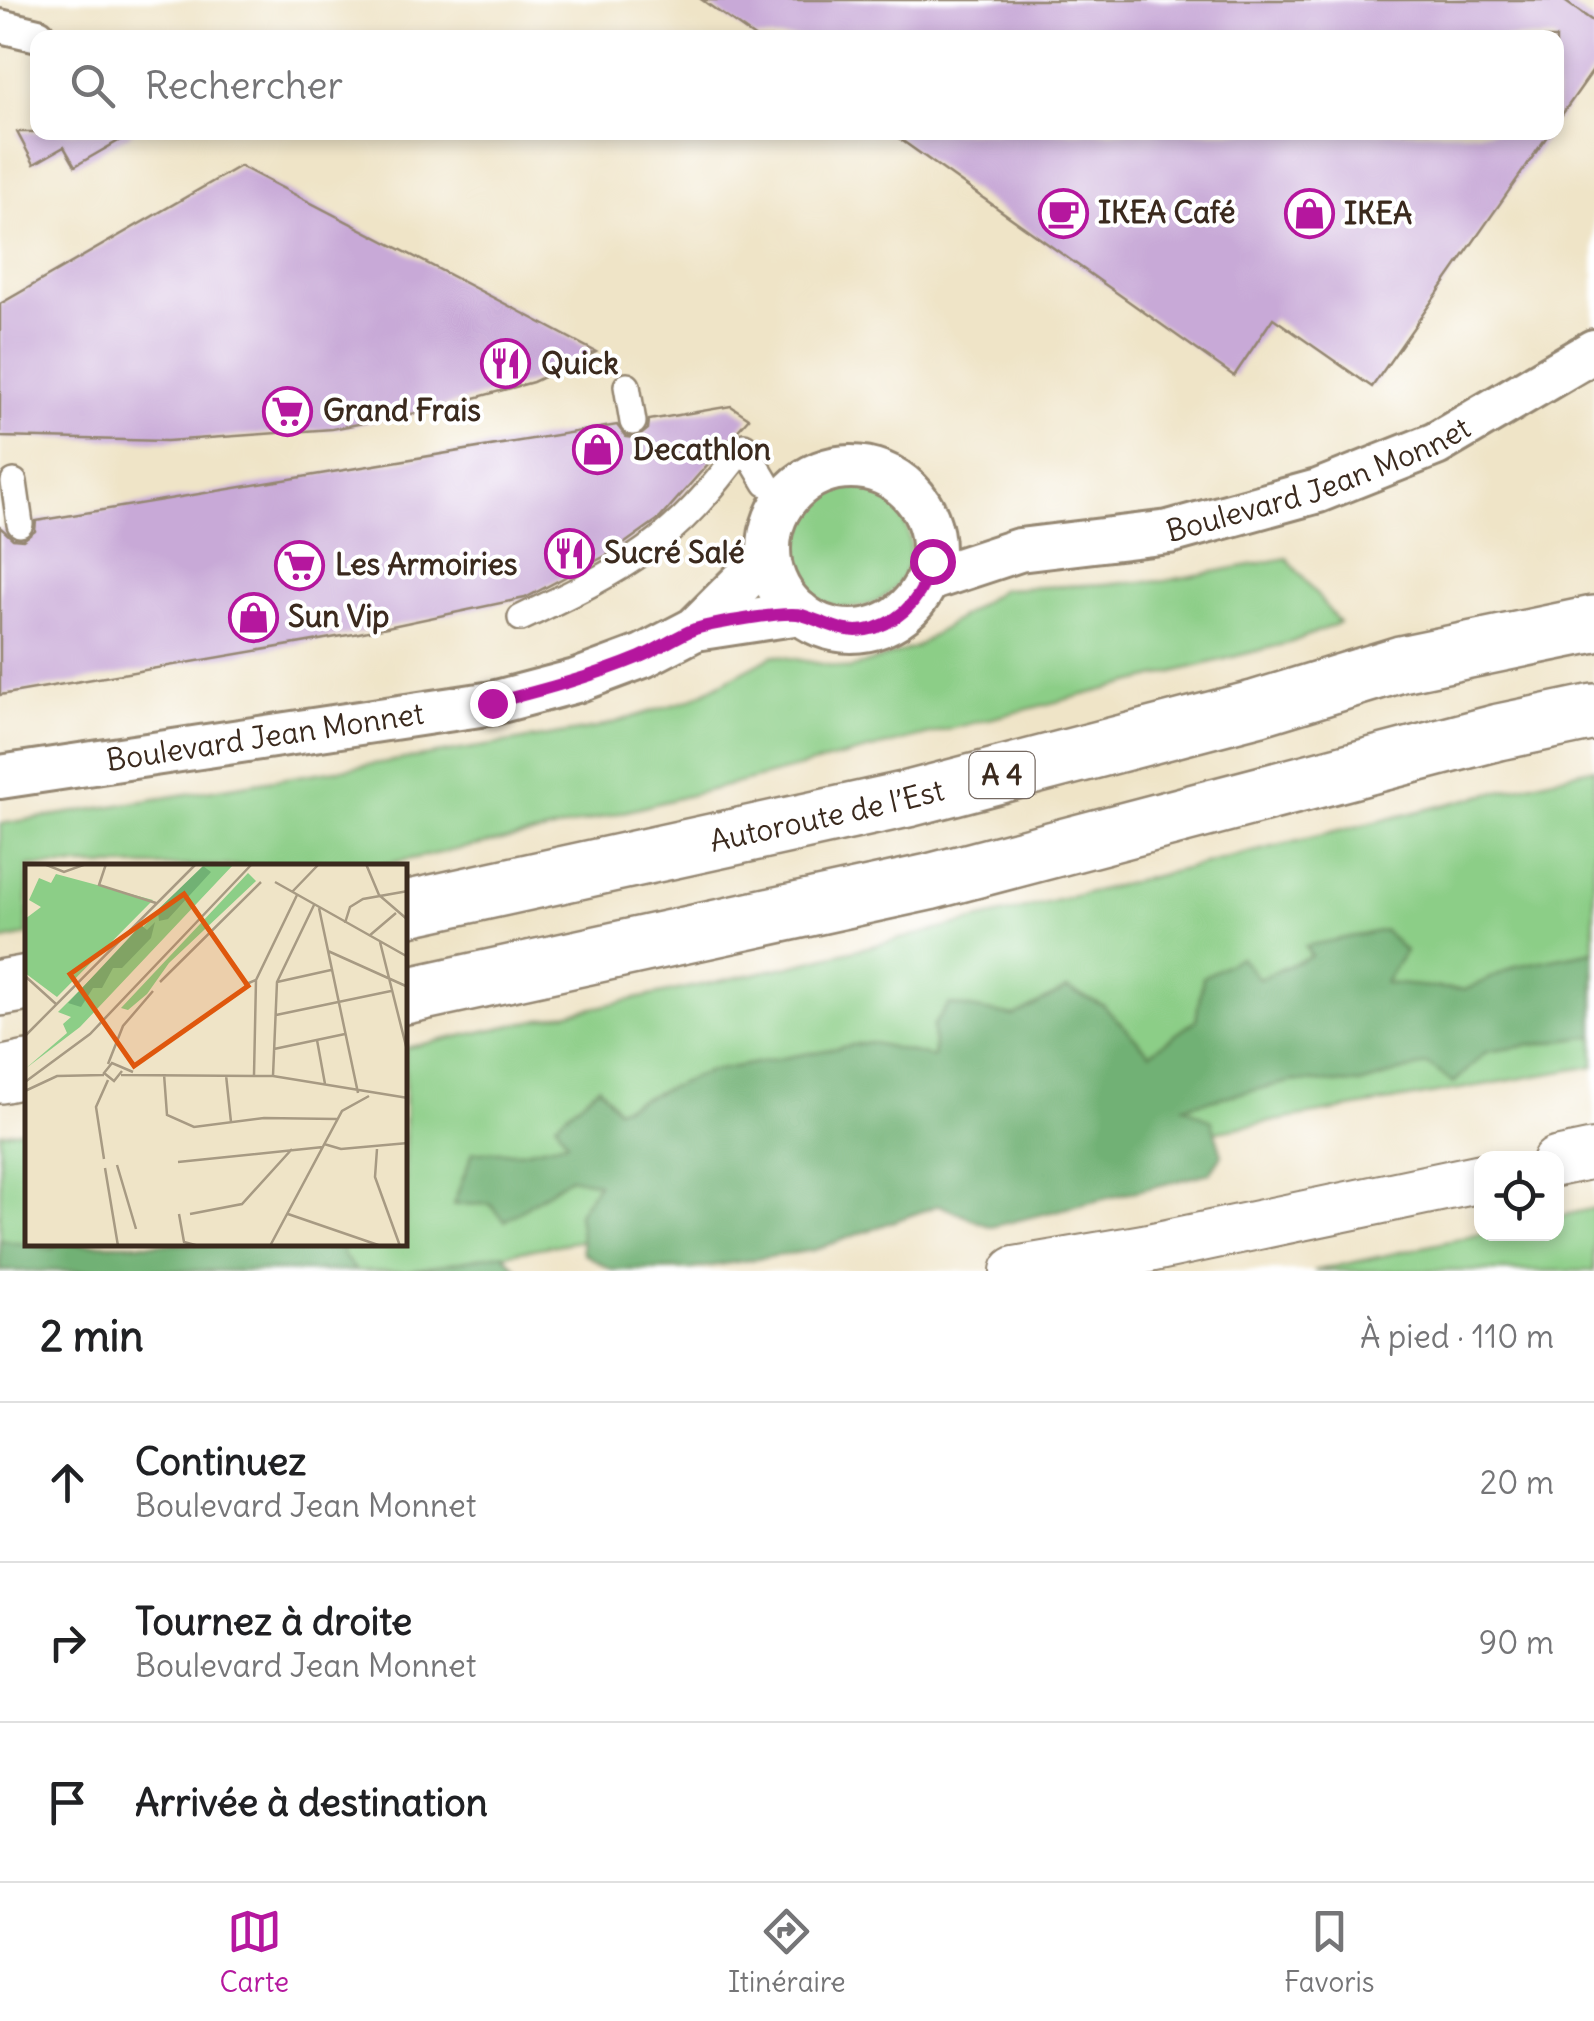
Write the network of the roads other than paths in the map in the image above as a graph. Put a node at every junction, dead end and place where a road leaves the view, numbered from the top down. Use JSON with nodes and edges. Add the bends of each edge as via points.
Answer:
{"nodes":[{"id":1,"x":0,"y":26,"type":"edge"},
{"id":2,"x":30,"y":33,"type":"edge"},
{"id":3,"x":1594,"y":351,"type":"edge"},
{"id":4,"x":634,"y":392,"type":"dead end"},
{"id":5,"x":634,"y":422,"type":"dead end"},
{"id":6,"x":766,"y":484,"type":"dead end"},
{"id":7,"x":9,"y":486,"type":"edge"},
{"id":8,"x":928,"y":522,"type":"junction"},
{"id":9,"x":20,"y":524,"type":"dead end"},
{"id":10,"x":1020,"y":550,"type":"junction"},
{"id":11,"x":769,"y":555,"type":"junction"},
{"id":12,"x":928,"y":580,"type":"junction"},
{"id":13,"x":800,"y":613,"type":"junction"},
{"id":14,"x":520,"y":618,"type":"dead end"},
{"id":15,"x":1594,"y":624,"type":"edge"},
{"id":16,"x":696,"y":629,"type":"junction"},
{"id":17,"x":1594,"y":712,"type":"edge"},
{"id":18,"x":0,"y":777,"type":"edge"},
{"id":19,"x":408,"y":908,"type":"edge"},
{"id":20,"x":25,"y":983,"type":"edge"},
{"id":21,"x":0,"y":988,"type":"edge"},
{"id":22,"x":408,"y":995,"type":"edge"},
{"id":23,"x":25,"y":1070,"type":"edge"},
{"id":24,"x":0,"y":1074,"type":"edge"},
{"id":25,"x":1594,"y":1154,"type":"edge"},
{"id":26,"x":1564,"y":1160,"type":"edge"},
{"id":27,"x":1474,"y":1180,"type":"edge"},
{"id":28,"x":1015,"y":1271,"type":"edge"}],
"edges":[{"from":1,"to":2,"type":"street"},
{"from":3,"to":10,"type":"street","name":"Boulevard Jean Monnet","via":[[1436,444],[1318,491],[1169,532]]},
{"from":4,"to":5,"type":"street"},
{"from":6,"to":14,"type":"street","via":[[744,446],[714,488],[654,548]]},
{"from":7,"to":9,"type":"street"},
{"from":8,"to":10,"type":"street","name":"Boulevard Jean Monnet"},
{"from":8,"to":11,"type":"street","name":"Boulevard Jean Monnet","via":[[896,480],[845,467],[804,482],[784,502]]},
{"from":8,"to":12,"type":"street"},
{"from":10,"to":12,"type":"street","name":"Boulevard Jean Monnet"},
{"from":11,"to":13,"type":"street","via":[[774,578]]},
{"from":11,"to":16,"type":"street","name":"Boulevard Jean Monnet"},
{"from":12,"to":13,"type":"street","name":"Boulevard Jean Monnet","via":[[896,619],[872,629],[822,626]]},
{"from":13,"to":16,"type":"street","name":"Boulevard Jean Monnet"},
{"from":15,"to":19,"type":"highway","name":"Autoroute de l’Est","number":"A 4","via":[[1401,664],[908,799]]},
{"from":16,"to":18,"type":"street","name":"Boulevard Jean Monnet","via":[[593,674],[492,703]]},
{"from":17,"to":22,"type":"highway","via":[[928,882]]},
{"from":20,"to":21,"type":"highway"},
{"from":23,"to":24,"type":"highway"},
{"from":25,"to":26,"type":"main road"},
{"from":27,"to":28,"type":"main road"}]}
